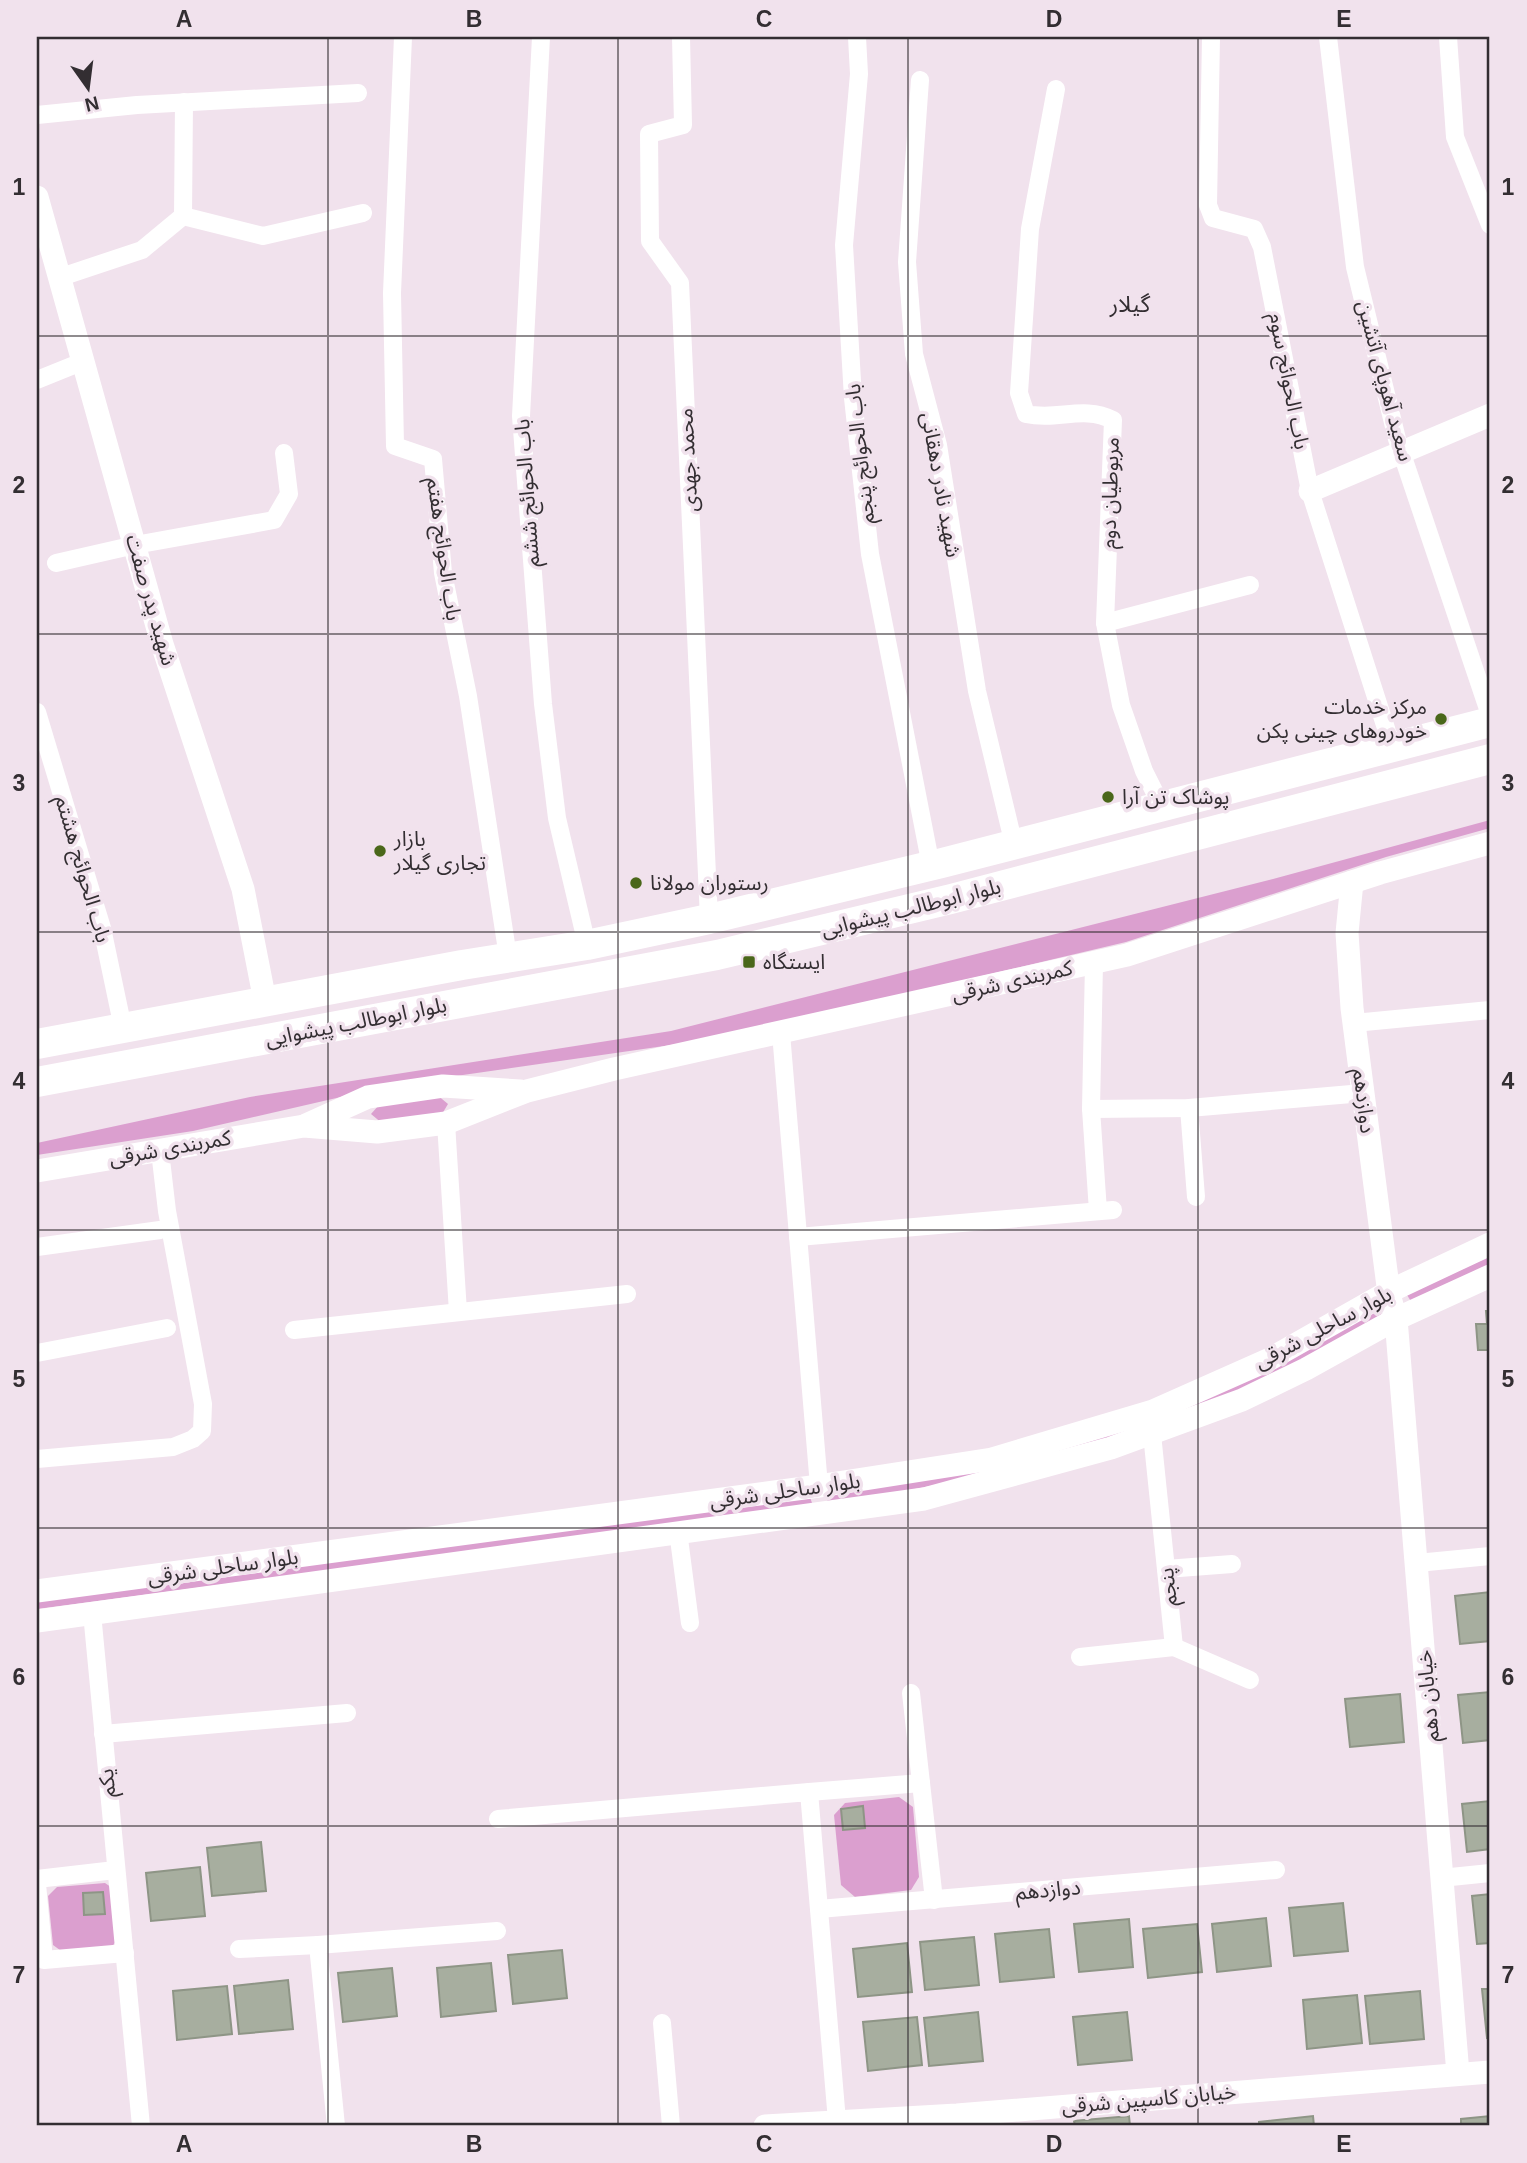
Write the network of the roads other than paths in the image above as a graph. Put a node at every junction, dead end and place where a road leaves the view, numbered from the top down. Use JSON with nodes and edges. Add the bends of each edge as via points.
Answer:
{"nodes":[{"id":1,"x":403,"y":37,"type":"edge"},
{"id":2,"x":541,"y":37,"type":"edge"},
{"id":3,"x":681,"y":37,"type":"edge"},
{"id":4,"x":857,"y":37,"type":"edge"},
{"id":5,"x":1211,"y":37,"type":"edge"},
{"id":6,"x":1328,"y":37,"type":"edge"},
{"id":7,"x":1448,"y":37,"type":"edge"},
{"id":8,"x":920,"y":79,"type":"dead end"},
{"id":9,"x":1056,"y":89,"type":"dead end"},
{"id":10,"x":358,"y":93,"type":"dead end"},
{"id":11,"x":184,"y":102,"type":"junction"},
{"id":12,"x":37,"y":115,"type":"edge"},
{"id":13,"x":38,"y":207,"type":"edge"},
{"id":14,"x":363,"y":213,"type":"dead end"},
{"id":15,"x":183,"y":216,"type":"junction"},
{"id":16,"x":1490,"y":225,"type":"edge"},
{"id":17,"x":61,"y":277,"type":"junction"},
{"id":18,"x":84,"y":360,"type":"junction"},
{"id":19,"x":37,"y":380,"type":"edge"},
{"id":20,"x":1490,"y":415,"type":"edge"},
{"id":21,"x":284,"y":453,"type":"dead end"},
{"id":22,"x":1403,"y":453,"type":"junction"},
{"id":23,"x":1310,"y":491,"type":"junction"},
{"id":24,"x":135,"y":545,"type":"junction"},
{"id":25,"x":56,"y":563,"type":"dead end"},
{"id":26,"x":1250,"y":585,"type":"dead end"},
{"id":27,"x":1105,"y":623,"type":"junction"},
{"id":28,"x":37,"y":712,"type":"edge"},
{"id":29,"x":1490,"y":715,"type":"edge"},
{"id":30,"x":1490,"y":722,"type":"edge"},
{"id":31,"x":1392,"y":747,"type":"junction"},
{"id":32,"x":1490,"y":759,"type":"edge"},
{"id":33,"x":1162,"y":807,"type":"junction"},
{"id":34,"x":1490,"y":843,"type":"edge"},
{"id":35,"x":1014,"y":845,"type":"junction"},
{"id":36,"x":931,"y":866,"type":"junction"},
{"id":37,"x":1352,"y":882,"type":"junction"},
{"id":38,"x":709,"y":919,"type":"junction"},
{"id":39,"x":587,"y":945,"type":"junction"},
{"id":40,"x":508,"y":957,"type":"junction"},
{"id":41,"x":1094,"y":962,"type":"junction"},
{"id":42,"x":265,"y":1002,"type":"junction"},
{"id":43,"x":1490,"y":1010,"type":"edge"},
{"id":44,"x":1354,"y":1023,"type":"junction"},
{"id":45,"x":123,"y":1028,"type":"junction"},
{"id":46,"x":781,"y":1034,"type":"junction"},
{"id":47,"x":39,"y":1037,"type":"edge"},
{"id":48,"x":37,"y":1082,"type":"edge"},
{"id":49,"x":527,"y":1091,"type":"junction"},
{"id":50,"x":1363,"y":1093,"type":"junction"},
{"id":51,"x":1091,"y":1108,"type":"junction"},
{"id":52,"x":1189,"y":1108,"type":"junction"},
{"id":53,"x":446,"y":1123,"type":"junction"},
{"id":54,"x":304,"y":1126,"type":"junction"},
{"id":55,"x":160,"y":1151,"type":"junction"},
{"id":56,"x":37,"y":1171,"type":"edge"},
{"id":57,"x":1196,"y":1197,"type":"dead end"},
{"id":58,"x":160,"y":1230,"type":"dead end"},
{"id":59,"x":798,"y":1237,"type":"junction"},
{"id":60,"x":1490,"y":1244,"type":"edge"},
{"id":61,"x":37,"y":1247,"type":"edge"},
{"id":62,"x":1490,"y":1276,"type":"edge"},
{"id":63,"x":627,"y":1294,"type":"dead end"},
{"id":64,"x":1389,"y":1294,"type":"junction"},
{"id":65,"x":458,"y":1312,"type":"junction"},
{"id":66,"x":1395,"y":1318,"type":"junction"},
{"id":67,"x":167,"y":1328,"type":"dead end"},
{"id":68,"x":294,"y":1330,"type":"dead end"},
{"id":69,"x":37,"y":1353,"type":"edge"},
{"id":70,"x":1152,"y":1434,"type":"junction"},
{"id":71,"x":37,"y":1459,"type":"edge"},
{"id":72,"x":819,"y":1486,"type":"junction"},
{"id":73,"x":823,"y":1513,"type":"junction"},
{"id":74,"x":678,"y":1531,"type":"junction"},
{"id":75,"x":1490,"y":1556,"type":"edge"},
{"id":76,"x":1417,"y":1563,"type":"junction"},
{"id":77,"x":1232,"y":1564,"type":"dead end"},
{"id":78,"x":1166,"y":1569,"type":"junction"},
{"id":79,"x":37,"y":1591,"type":"edge"},
{"id":80,"x":92,"y":1613,"type":"junction"},
{"id":81,"x":37,"y":1621,"type":"edge"},
{"id":82,"x":690,"y":1623,"type":"dead end"},
{"id":83,"x":1174,"y":1647,"type":"junction"},
{"id":84,"x":1080,"y":1657,"type":"dead end"},
{"id":85,"x":1250,"y":1680,"type":"dead end"},
{"id":86,"x":911,"y":1693,"type":"dead end"},
{"id":87,"x":347,"y":1713,"type":"dead end"},
{"id":88,"x":103,"y":1734,"type":"junction"},
{"id":89,"x":921,"y":1783,"type":"junction"},
{"id":90,"x":809,"y":1792,"type":"junction"},
{"id":91,"x":498,"y":1819,"type":"dead end"},
{"id":92,"x":115,"y":1870,"type":"junction"},
{"id":93,"x":1276,"y":1870,"type":"dead end"},
{"id":94,"x":1490,"y":1873,"type":"edge"},
{"id":95,"x":1441,"y":1878,"type":"junction"},
{"id":96,"x":37,"y":1879,"type":"edge"},
{"id":97,"x":37,"y":1884,"type":"edge"},
{"id":98,"x":934,"y":1899,"type":"junction"},
{"id":99,"x":819,"y":1909,"type":"junction"},
{"id":100,"x":497,"y":1931,"type":"dead end"},
{"id":101,"x":318,"y":1945,"type":"junction"},
{"id":102,"x":239,"y":1949,"type":"dead end"},
{"id":103,"x":125,"y":1953,"type":"junction"},
{"id":104,"x":662,"y":2023,"type":"dead end"},
{"id":105,"x":1490,"y":2072,"type":"edge"},
{"id":106,"x":1458,"y":2074,"type":"junction"},
{"id":107,"x":837,"y":2121,"type":"junction"},
{"id":108,"x":957,"y":2121,"type":"edge"},
{"id":109,"x":141,"y":2126,"type":"edge"},
{"id":110,"x":336,"y":2126,"type":"edge"},
{"id":111,"x":671,"y":2126,"type":"edge"},
{"id":112,"x":765,"y":2126,"type":"edge"}],
"edges":[{"from":1,"to":40,"type":"street","name":"باب الحوائج هفتم","via":[[392,293],[395,446],[433,459],[443,573],[468,696]]},
{"from":2,"to":39,"type":"street","name":"باب الحوائج ششم","via":[[522,416],[543,704],[557,818]]},
{"from":3,"to":38,"type":"street","name":"محمد جهدی","via":[[683,125],[649,134],[650,242],[680,283]]},
{"from":4,"to":36,"type":"street","name":"باب الحوائج پنجم","via":[[859,74],[844,245],[853,398],[870,554]]},
{"from":5,"to":23,"type":"street","name":"باب الحوائج سوم","via":[[1208,205],[1213,218],[1254,229],[1262,247]]},
{"from":6,"to":22,"type":"street","name":"سعید آهوپای آتشین","via":[[1355,267]]},
{"from":7,"to":16,"type":"street","via":[[1455,137]]},
{"from":8,"to":35,"type":"street","name":"شهید نادر دهقانی","via":[[907,262],[914,355],[938,445],[977,691]]},
{"from":9,"to":27,"type":"street","name":"مربوطیان دوم","via":[[1030,229],[1019,393],[1026,414],[1097,412],[1113,420]]},
{"from":10,"to":11,"type":"street"},
{"from":11,"to":12,"type":"street"},
{"from":11,"to":15,"type":"street"},
{"from":13,"to":17,"type":"street","name":"شهید پدر صفت"},
{"from":14,"to":15,"type":"street","via":[[263,236]]},
{"from":15,"to":17,"type":"street","via":[[142,250]]},
{"from":17,"to":18,"type":"street","name":"شهید پدر صفت"},
{"from":18,"to":19,"type":"street"},
{"from":18,"to":24,"type":"street","name":"شهید پدر صفت"},
{"from":20,"to":22,"type":"street"},
{"from":21,"to":24,"type":"street","via":[[289,494],[274,520]]},
{"from":22,"to":23,"type":"street"},
{"from":22,"to":29,"type":"street","name":"سعید آهوپای آتشین"},
{"from":23,"to":31,"type":"street","name":"باب الحوائج سوم"},
{"from":24,"to":25,"type":"street"},
{"from":24,"to":42,"type":"street","name":"شهید پدر صفت","via":[[162,643],[243,889]]},
{"from":26,"to":27,"type":"street"},
{"from":27,"to":33,"type":"street","name":"مربوطیان دوم","via":[[1121,705],[1143,771]]},
{"from":28,"to":45,"type":"street","name":"باب الحوائج هشتم","via":[[102,928]]},
{"from":30,"to":31,"type":"highway","name":"بلوار ابوطالب پیشوایی"},
{"from":31,"to":33,"type":"highway","name":"بلوار ابوطالب پیشوایی"},
{"from":32,"to":48,"type":"highway","name":"بلوار ابوطالب پیشوایی","via":[[964,896],[717,955]]},
{"from":33,"to":35,"type":"highway","name":"بلوار ابوطالب پیشوایی"},
{"from":34,"to":37,"type":"street","name":"کمربندی شرقی"},
{"from":35,"to":36,"type":"highway","name":"بلوار ابوطالب پیشوایی"},
{"from":36,"to":38,"type":"highway","name":"بلوار ابوطالب پیشوایی"},
{"from":37,"to":41,"type":"street","name":"کمربندی شرقی"},
{"from":37,"to":44,"type":"street","name":"دوازدهم","via":[[1347,933]]},
{"from":38,"to":39,"type":"highway","name":"بلوار ابوطالب پیشوایی"},
{"from":39,"to":40,"type":"highway","name":"بلوار ابوطالب پیشوایی"},
{"from":40,"to":42,"type":"highway","name":"بلوار ابوطالب پیشوایی"},
{"from":41,"to":46,"type":"street","name":"کمربندی شرقی"},
{"from":41,"to":51,"type":"street"},
{"from":42,"to":45,"type":"highway","name":"بلوار ابوطالب پیشوایی"},
{"from":43,"to":44,"type":"street"},
{"from":44,"to":50,"type":"street","name":"دوازدهم"},
{"from":45,"to":47,"type":"highway","name":"بلوار ابوطالب پیشوایی"},
{"from":46,"to":49,"type":"street","name":"کمربندی شرقی"},
{"from":46,"to":59,"type":"street"},
{"from":49,"to":53,"type":"street","name":"کمربندی شرقی"},
{"from":49,"to":54,"type":"street","name":"کمربندی شرقی","via":[[443,1086],[368,1097]]},
{"from":50,"to":52,"type":"street"},
{"from":50,"to":64,"type":"street","name":"دوازدهم"},
{"from":51,"to":52,"type":"street"},
{"from":51,"to":59,"type":"street","via":[[1106,1210]]},
{"from":52,"to":57,"type":"street"},
{"from":53,"to":54,"type":"street","name":"کمربندی شرقی","via":[[377,1132]]},
{"from":53,"to":65,"type":"street"},
{"from":54,"to":55,"type":"street","name":"کمربندی شرقی"},
{"from":55,"to":56,"type":"street","name":"کمربندی شرقی"},
{"from":55,"to":71,"type":"street","via":[[203,1404],[202,1430],[173,1447]]},
{"from":58,"to":61,"type":"street"},
{"from":59,"to":72,"type":"street"},
{"from":60,"to":64,"type":"street","name":"بلوار ساحلی شرقی"},
{"from":62,"to":66,"type":"street","name":"بلوار ساحلی شرقی"},
{"from":63,"to":65,"type":"street"},
{"from":64,"to":66,"type":"street","name":"دوازدهم"},
{"from":64,"to":72,"type":"street","name":"بلوار ساحلی شرقی","via":[[1270,1359],[1153,1411],[992,1459]]},
{"from":65,"to":68,"type":"street"},
{"from":66,"to":70,"type":"street","name":"بلوار ساحلی شرقی","via":[[1242,1400]]},
{"from":66,"to":76,"type":"street","name":"خیابان دهم"},
{"from":67,"to":69,"type":"street"},
{"from":70,"to":73,"type":"street","name":"بلوار ساحلی شرقی","via":[[924,1499]]},
{"from":70,"to":78,"type":"street","name":"پنجم"},
{"from":72,"to":73,"type":"street"},
{"from":72,"to":79,"type":"street","name":"بلوار ساحلی شرقی"},
{"from":73,"to":74,"type":"street","name":"بلوار ساحلی شرقی"},
{"from":74,"to":80,"type":"street","name":"بلوار ساحلی شرقی"},
{"from":74,"to":82,"type":"street"},
{"from":75,"to":76,"type":"street"},
{"from":76,"to":95,"type":"street","name":"خیابان دهم"},
{"from":77,"to":78,"type":"street"},
{"from":78,"to":83,"type":"street","name":"پنجم"},
{"from":80,"to":81,"type":"street","name":"بلوار ساحلی شرقی"},
{"from":80,"to":88,"type":"street","name":"یکم"},
{"from":83,"to":84,"type":"street"},
{"from":83,"to":85,"type":"street"},
{"from":86,"to":89,"type":"street"},
{"from":87,"to":88,"type":"street"},
{"from":88,"to":92,"type":"street","name":"یکم"},
{"from":89,"to":90,"type":"street"},
{"from":89,"to":98,"type":"street"},
{"from":90,"to":91,"type":"street"},
{"from":90,"to":99,"type":"street"},
{"from":92,"to":96,"type":"street"},
{"from":92,"to":103,"type":"street","name":"یکم"},
{"from":93,"to":98,"type":"street","name":"دوازدهم"},
{"from":94,"to":95,"type":"street"},
{"from":95,"to":106,"type":"street","name":"خیابان دهم"},
{"from":97,"to":103,"type":"street","via":[[44,1960]]},
{"from":98,"to":99,"type":"street","name":"دوازدهم"},
{"from":99,"to":107,"type":"street"},
{"from":100,"to":101,"type":"street"},
{"from":101,"to":102,"type":"street"},
{"from":101,"to":110,"type":"street"},
{"from":103,"to":109,"type":"street","name":"یکم"},
{"from":104,"to":111,"type":"street"},
{"from":105,"to":106,"type":"street","name":"خیابان کاسپین شرقی"},
{"from":106,"to":108,"type":"street","name":"خیابان کاسپین شرقی"},
{"from":107,"to":108,"type":"street","name":"خیابان کاسپین شرقی"},
{"from":107,"to":112,"type":"street","name":"خیابان کاسپین شرقی"}]}
